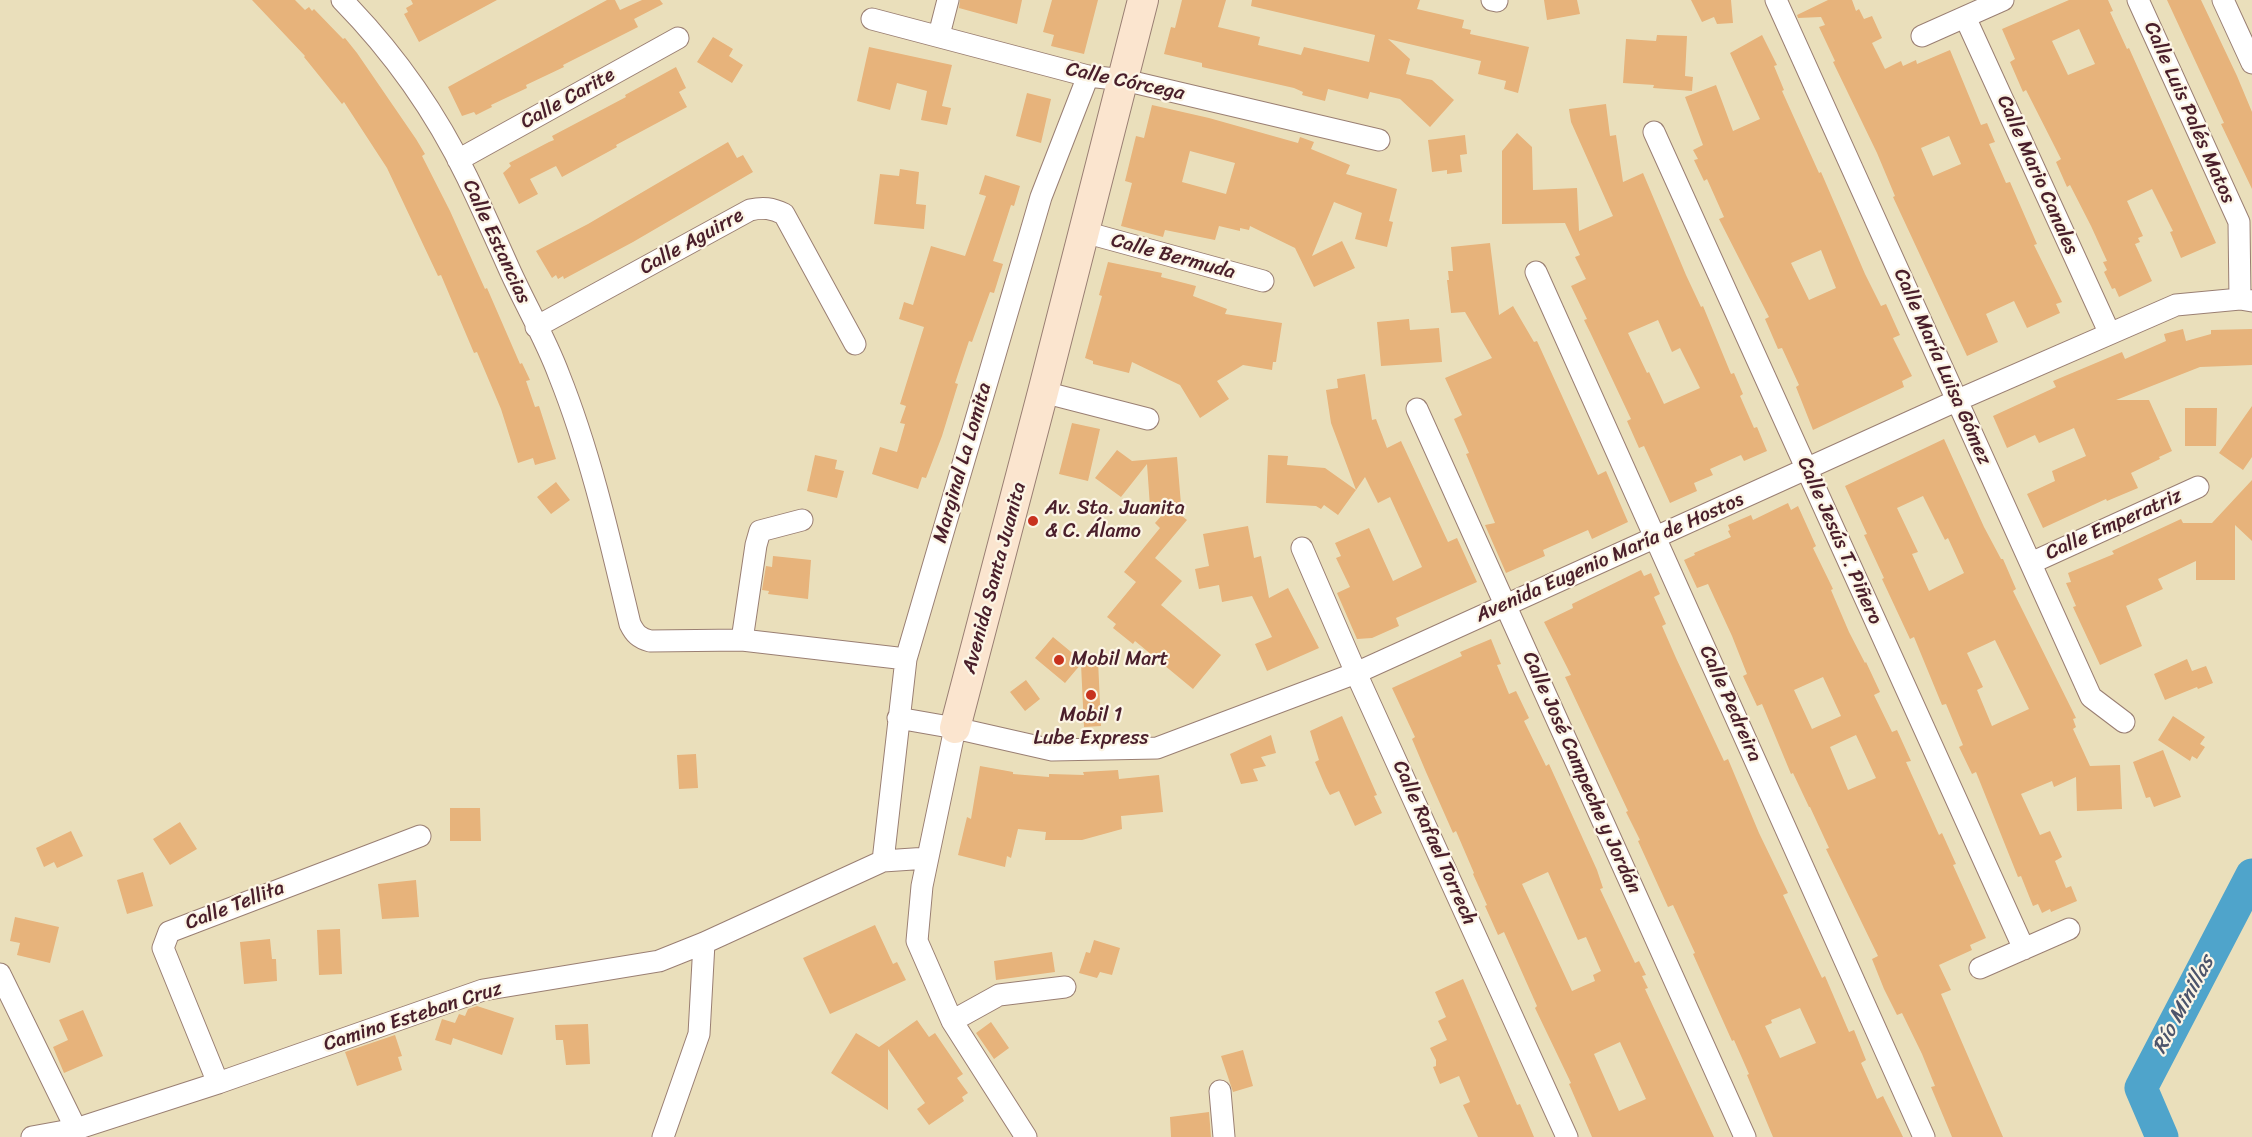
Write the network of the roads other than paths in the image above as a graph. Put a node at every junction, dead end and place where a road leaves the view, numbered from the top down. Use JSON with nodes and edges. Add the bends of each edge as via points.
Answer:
{"nodes":[{"id":1,"x":948,"y":0,"type":"edge"},
{"id":2,"x":1143,"y":0,"type":"edge"},
{"id":3,"x":1776,"y":0,"type":"edge"},
{"id":4,"x":2003,"y":0,"type":"edge"},
{"id":5,"x":2138,"y":0,"type":"edge"},
{"id":6,"x":2223,"y":0,"type":"edge"},
{"id":7,"x":353,"y":3,"type":"edge"},
{"id":8,"x":1965,"y":17,"type":"junction"},
{"id":9,"x":872,"y":19,"type":"dead end"},
{"id":10,"x":939,"y":35,"type":"junction"},
{"id":11,"x":1922,"y":36,"type":"dead end"},
{"id":12,"x":678,"y":38,"type":"dead end"},
{"id":13,"x":2252,"y":63,"type":"edge"},
{"id":14,"x":1088,"y":76,"type":"junction"},
{"id":15,"x":1124,"y":80,"type":"junction"},
{"id":16,"x":1654,"y":132,"type":"dead end"},
{"id":17,"x":1379,"y":140,"type":"dead end"},
{"id":18,"x":458,"y":160,"type":"junction"},
{"id":19,"x":1084,"y":232,"type":"junction"},
{"id":20,"x":1536,"y":272,"type":"dead end"},
{"id":21,"x":1263,"y":281,"type":"dead end"},
{"id":22,"x":2246,"y":300,"type":"edge"},
{"id":23,"x":536,"y":327,"type":"junction"},
{"id":24,"x":2109,"y":332,"type":"junction"},
{"id":25,"x":855,"y":344,"type":"dead end"},
{"id":26,"x":1044,"y":392,"type":"junction"},
{"id":27,"x":1958,"y":400,"type":"junction"},
{"id":28,"x":1417,"y":409,"type":"dead end"},
{"id":29,"x":1148,"y":419,"type":"dead end"},
{"id":30,"x":1806,"y":469,"type":"junction"},
{"id":31,"x":2198,"y":487,"type":"dead end"},
{"id":32,"x":802,"y":520,"type":"dead end"},
{"id":33,"x":1656,"y":537,"type":"junction"},
{"id":34,"x":1302,"y":548,"type":"dead end"},
{"id":35,"x":2031,"y":563,"type":"junction"},
{"id":36,"x":1506,"y":606,"type":"junction"},
{"id":37,"x":742,"y":640,"type":"junction"},
{"id":38,"x":906,"y":659,"type":"junction"},
{"id":39,"x":1356,"y":673,"type":"junction"},
{"id":40,"x":898,"y":718,"type":"junction"},
{"id":41,"x":2124,"y":722,"type":"dead end"},
{"id":42,"x":955,"y":728,"type":"junction"},
{"id":43,"x":420,"y":836,"type":"dead end"},
{"id":44,"x":928,"y":858,"type":"junction"},
{"id":45,"x":883,"y":861,"type":"junction"},
{"id":46,"x":2069,"y":929,"type":"dead end"},
{"id":47,"x":704,"y":943,"type":"junction"},
{"id":48,"x":2024,"y":949,"type":"junction"},
{"id":49,"x":1980,"y":968,"type":"dead end"},
{"id":50,"x":0,"y":974,"type":"edge"},
{"id":51,"x":1065,"y":987,"type":"dead end"},
{"id":52,"x":952,"y":1021,"type":"junction"},
{"id":53,"x":218,"y":1083,"type":"junction"},
{"id":54,"x":1220,"y":1091,"type":"dead end"},
{"id":55,"x":76,"y":1129,"type":"junction"},
{"id":56,"x":32,"y":1137,"type":"edge"},
{"id":57,"x":663,"y":1137,"type":"edge"},
{"id":58,"x":1026,"y":1137,"type":"edge"},
{"id":59,"x":1224,"y":1137,"type":"edge"},
{"id":60,"x":1567,"y":1137,"type":"edge"},
{"id":61,"x":1745,"y":1137,"type":"edge"},
{"id":62,"x":1924,"y":1137,"type":"edge"}],
"edges":[{"from":1,"to":10,"type":"street"},
{"from":2,"to":15,"type":"street","name":"Avenida Santa Juanita"},
{"from":3,"to":27,"type":"street","name":"Calle María Luisa Gómez"},
{"from":4,"to":8,"type":"street"},
{"from":5,"to":22,"type":"street","name":"Calle Luis Palés Matos","via":[[2239,222]]},
{"from":6,"to":13,"type":"street"},
{"from":7,"to":18,"type":"street","name":"Calle Estancias","via":[[362,21],[424,101]]},
{"from":8,"to":11,"type":"street"},
{"from":8,"to":24,"type":"street","name":"Calle Mario Canales"},
{"from":9,"to":10,"type":"street","name":"Calle Córcega"},
{"from":10,"to":14,"type":"street","name":"Calle Córcega"},
{"from":12,"to":18,"type":"street","name":"Calle Carite"},
{"from":14,"to":15,"type":"street","name":"Calle Córcega"},
{"from":14,"to":38,"type":"street","name":"Marginal La Lomita","via":[[1041,197]]},
{"from":15,"to":17,"type":"street","name":"Calle Córcega"},
{"from":15,"to":19,"type":"street","name":"Avenida Santa Juanita"},
{"from":16,"to":30,"type":"street","name":"Calle Jesús T. Piñero"},
{"from":18,"to":23,"type":"street","name":"Calle Estancias"},
{"from":19,"to":21,"type":"street","name":"Calle Bermuda"},
{"from":19,"to":26,"type":"street","name":"Avenida Santa Juanita"},
{"from":20,"to":33,"type":"street","name":"Calle Pedreira"},
{"from":22,"to":24,"type":"street","name":"Avenida Eugenio María de Hostos","via":[[2176,304]]},
{"from":23,"to":25,"type":"street","name":"Calle Aguirre","via":[[750,210],[763,208],[784,214]]},
{"from":23,"to":37,"type":"street","name":"Calle Estancias","via":[[573,411],[634,633],[650,641]]},
{"from":24,"to":27,"type":"street","name":"Avenida Eugenio María de Hostos"},
{"from":26,"to":29,"type":"street"},
{"from":26,"to":42,"type":"street","name":"Avenida Santa Juanita"},
{"from":27,"to":30,"type":"street","name":"Avenida Eugenio María de Hostos"},
{"from":27,"to":35,"type":"street","name":"Calle María Luisa Gómez"},
{"from":28,"to":36,"type":"street","name":"Calle José Campeche y Jordán"},
{"from":30,"to":33,"type":"street","name":"Avenida Eugenio María de Hostos"},
{"from":30,"to":48,"type":"street","name":"Calle Jesús T. Piñero"},
{"from":31,"to":35,"type":"street","name":"Calle Emperatriz"},
{"from":32,"to":37,"type":"street","via":[[760,531]]},
{"from":33,"to":36,"type":"street","name":"Avenida Eugenio María de Hostos"},
{"from":33,"to":62,"type":"street","name":"Calle Pedreira"},
{"from":34,"to":39,"type":"street","name":"Calle Rafael Torrech"},
{"from":35,"to":41,"type":"street","name":"Calle María Luisa Gómez","via":[[2091,697]]},
{"from":36,"to":39,"type":"street","name":"Avenida Eugenio María de Hostos"},
{"from":36,"to":61,"type":"street","name":"Calle José Campeche y Jordán"},
{"from":37,"to":38,"type":"street","name":"Calle Estancias"},
{"from":38,"to":40,"type":"street","name":"Marginal La Lomita"},
{"from":39,"to":42,"type":"street","name":"Avenida Eugenio María de Hostos","via":[[1157,748],[1052,750]]},
{"from":39,"to":60,"type":"street","name":"Calle Rafael Torrech"},
{"from":40,"to":42,"type":"street","name":"Avenida Eugenio María de Hostos"},
{"from":40,"to":45,"type":"street","name":"Marginal La Lomita"},
{"from":42,"to":44,"type":"street","name":"Avenida Santa Juanita"},
{"from":43,"to":53,"type":"street","name":"Calle Tellita","via":[[169,932],[164,948]]},
{"from":44,"to":45,"type":"street","name":"Camino Esteban Cruz"},
{"from":44,"to":52,"type":"street","name":"Avenida Santa Juanita","via":[[917,941]]},
{"from":45,"to":47,"type":"street","name":"Camino Esteban Cruz"},
{"from":46,"to":48,"type":"street"},
{"from":47,"to":53,"type":"street","name":"Camino Esteban Cruz","via":[[659,961],[483,990]]},
{"from":47,"to":57,"type":"street","via":[[699,1034]]},
{"from":48,"to":49,"type":"street"},
{"from":50,"to":55,"type":"street"},
{"from":51,"to":52,"type":"street","via":[[999,995]]},
{"from":52,"to":58,"type":"street","name":"Avenida Santa Juanita"},
{"from":53,"to":55,"type":"street","name":"Camino Esteban Cruz"},
{"from":54,"to":59,"type":"street"},
{"from":55,"to":56,"type":"street","name":"Camino Esteban Cruz"}]}
